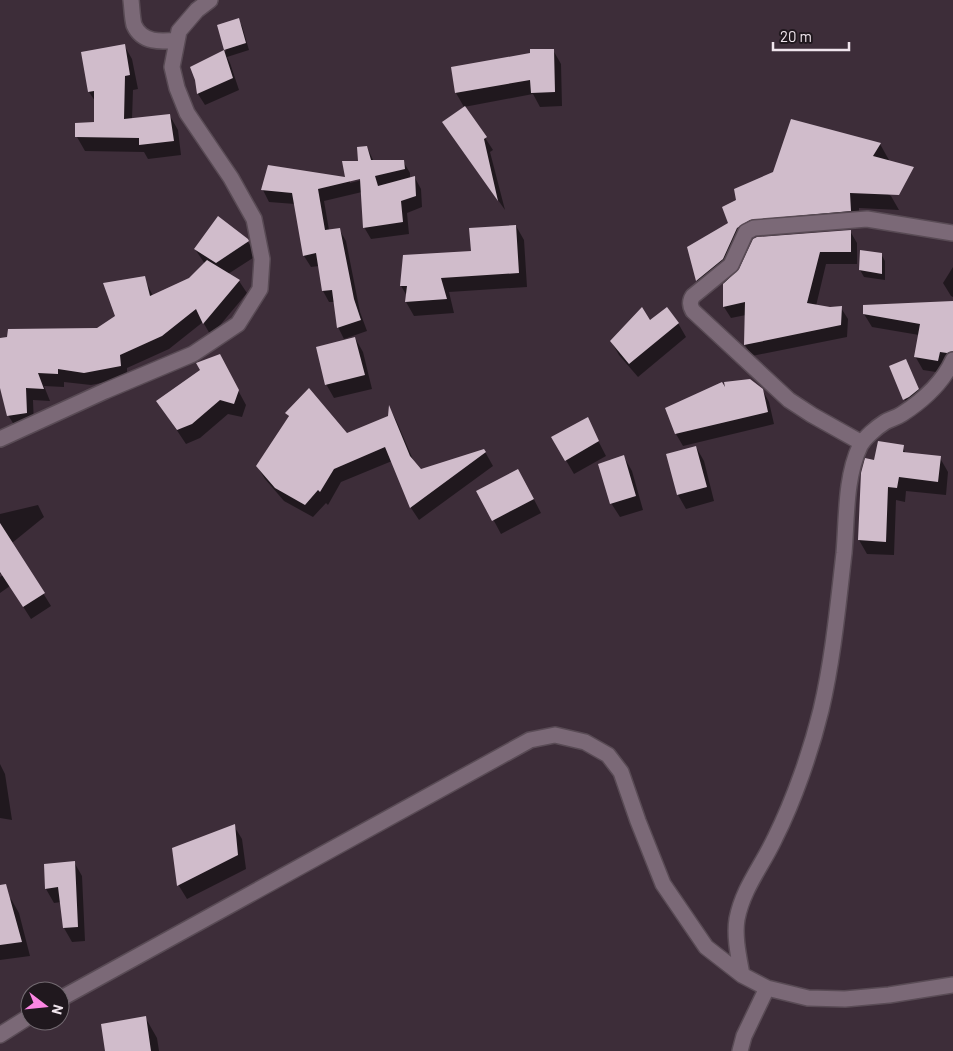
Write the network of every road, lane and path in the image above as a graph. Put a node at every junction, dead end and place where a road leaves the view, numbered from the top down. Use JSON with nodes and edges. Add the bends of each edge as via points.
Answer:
{"nodes":[{"id":1,"x":131,"y":0,"type":"edge"},
{"id":2,"x":210,"y":0,"type":"edge"},
{"id":3,"x":177,"y":40,"type":"junction"},
{"id":4,"x":953,"y":233,"type":"edge"},
{"id":5,"x":953,"y":360,"type":"edge"},
{"id":6,"x":0,"y":439,"type":"edge"},
{"id":7,"x":862,"y":443,"type":"junction"},
{"id":8,"x":742,"y":975,"type":"junction"},
{"id":9,"x":953,"y":986,"type":"edge"},
{"id":10,"x":768,"y":988,"type":"junction"},
{"id":11,"x":70,"y":993,"type":"edge"},
{"id":12,"x":20,"y":1022,"type":"edge"},
{"id":13,"x":0,"y":1035,"type":"edge"},
{"id":14,"x":740,"y":1051,"type":"edge"}],
"edges":[{"from":1,"to":3,"type":"street","via":[[134,25],[147,38],[154,42]]},
{"from":2,"to":3,"type":"street","via":[[179,31]]},
{"from":3,"to":6,"type":"street","via":[[172,67],[187,113],[232,178],[254,219],[262,259],[260,289],[238,324],[193,354]]},
{"from":4,"to":7,"type":"street","via":[[867,219],[754,228],[746,232],[731,265],[690,301],[693,311],[789,400]]},
{"from":5,"to":7,"type":"street","via":[[948,372],[916,404],[884,423]]},
{"from":7,"to":8,"type":"street","via":[[851,476],[836,618],[821,710],[788,809],[746,888],[740,906],[737,945]]},
{"from":8,"to":10,"type":"street"},
{"from":8,"to":11,"type":"street","via":[[706,947],[663,884],[621,772],[608,755],[585,742],[555,735],[530,740]]},
{"from":9,"to":10,"type":"street","via":[[845,999],[808,998]]},
{"from":10,"to":14,"type":"street"},
{"from":12,"to":13,"type":"street"}]}
